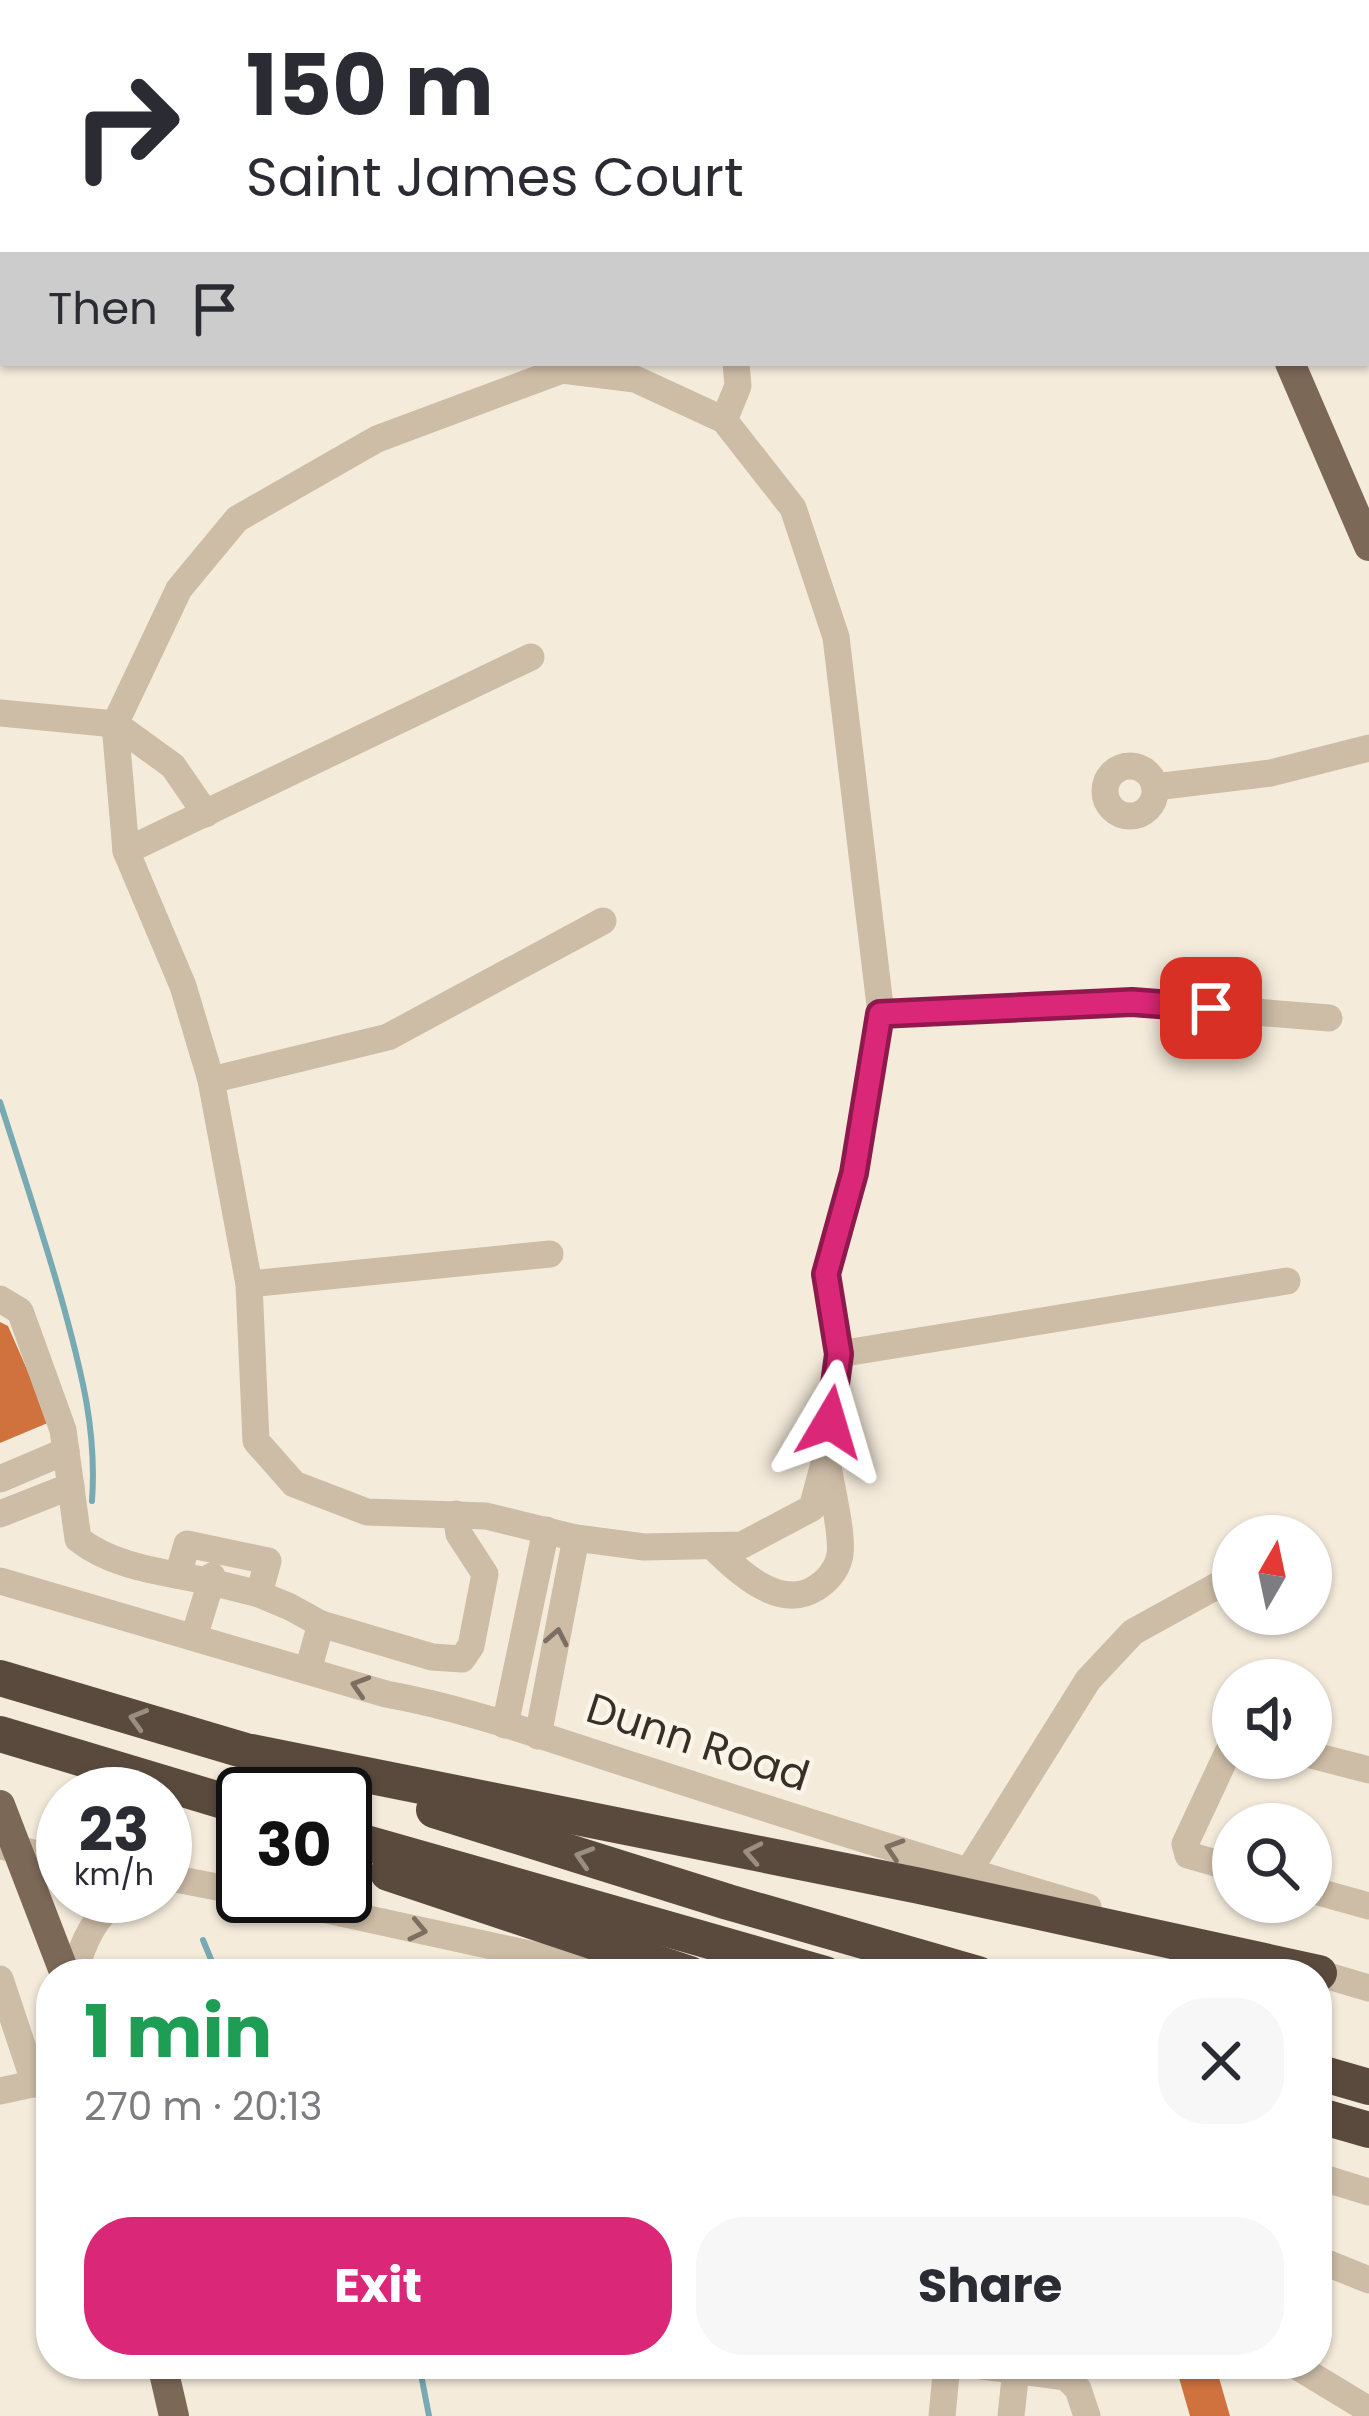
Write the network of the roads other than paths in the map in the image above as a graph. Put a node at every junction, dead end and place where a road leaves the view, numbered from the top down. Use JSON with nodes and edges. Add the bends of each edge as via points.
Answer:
{"nodes":[{"id":1,"x":736,"y":366,"type":"edge"},
{"id":2,"x":1291,"y":366,"type":"edge"},
{"id":3,"x":624,"y":370,"type":"edge"},
{"id":4,"x":724,"y":420,"type":"junction"},
{"id":5,"x":1369,"y":546,"type":"edge"},
{"id":6,"x":531,"y":657,"type":"dead end"},
{"id":7,"x":0,"y":713,"type":"edge"},
{"id":8,"x":115,"y":724,"type":"junction"},
{"id":9,"x":1369,"y":748,"type":"edge"},
{"id":10,"x":1155,"y":787,"type":"dead end"},
{"id":11,"x":206,"y":814,"type":"junction"},
{"id":12,"x":126,"y":850,"type":"junction"},
{"id":13,"x":603,"y":921,"type":"dead end"},
{"id":14,"x":880,"y":1014,"type":"junction"},
{"id":15,"x":1328,"y":1018,"type":"dead end"},
{"id":16,"x":211,"y":1080,"type":"junction"},
{"id":17,"x":550,"y":1254,"type":"dead end"},
{"id":18,"x":1287,"y":1281,"type":"dead end"},
{"id":19,"x":249,"y":1284,"type":"junction"},
{"id":20,"x":0,"y":1299,"type":"edge"},
{"id":21,"x":0,"y":1317,"type":"edge"},
{"id":22,"x":839,"y":1354,"type":"junction"},
{"id":23,"x":54,"y":1402,"type":"junction"},
{"id":24,"x":66,"y":1451,"type":"junction"},
{"id":25,"x":826,"y":1456,"type":"junction"},
{"id":26,"x":0,"y":1479,"type":"edge"},
{"id":27,"x":71,"y":1486,"type":"junction"},
{"id":28,"x":0,"y":1514,"type":"edge"},
{"id":29,"x":456,"y":1514,"type":"junction"},
{"id":30,"x":546,"y":1530,"type":"junction"},
{"id":31,"x":576,"y":1538,"type":"junction"},
{"id":32,"x":712,"y":1546,"type":"junction"},
{"id":33,"x":214,"y":1566,"type":"junction"},
{"id":34,"x":0,"y":1582,"type":"edge"},
{"id":35,"x":1212,"y":1588,"type":"edge"},
{"id":36,"x":321,"y":1624,"type":"junction"},
{"id":37,"x":194,"y":1637,"type":"junction"},
{"id":38,"x":432,"y":1657,"type":"junction"},
{"id":39,"x":308,"y":1670,"type":"junction"},
{"id":40,"x":0,"y":1678,"type":"edge"},
{"id":41,"x":419,"y":1700,"type":"junction"},
{"id":42,"x":505,"y":1725,"type":"junction"},
{"id":43,"x":0,"y":1734,"type":"edge"},
{"id":44,"x":538,"y":1736,"type":"junction"},
{"id":45,"x":250,"y":1752,"type":"junction"},
{"id":46,"x":1332,"y":1760,"type":"edge"},
{"id":47,"x":1369,"y":1770,"type":"edge"},
{"id":48,"x":1215,"y":1779,"type":"edge"},
{"id":49,"x":216,"y":1799,"type":"edge"},
{"id":50,"x":0,"y":1805,"type":"edge"},
{"id":51,"x":372,"y":1845,"type":"edge"},
{"id":52,"x":9,"y":1849,"type":"edge"},
{"id":53,"x":1212,"y":1862,"type":"edge"},
{"id":54,"x":372,"y":1868,"type":"edge"},
{"id":55,"x":968,"y":1872,"type":"junction"},
{"id":56,"x":192,"y":1881,"type":"edge"},
{"id":57,"x":206,"y":1884,"type":"junction"},
{"id":58,"x":192,"y":1885,"type":"edge"},
{"id":59,"x":216,"y":1886,"type":"edge"},
{"id":60,"x":1332,"y":1896,"type":"edge"},
{"id":61,"x":1369,"y":1906,"type":"edge"},
{"id":62,"x":372,"y":1920,"type":"edge"},
{"id":63,"x":95,"y":1923,"type":"edge"},
{"id":64,"x":62,"y":1959,"type":"edge"},
{"id":65,"x":76,"y":1959,"type":"edge"},
{"id":66,"x":553,"y":1959,"type":"edge"},
{"id":67,"x":645,"y":1959,"type":"edge"},
{"id":68,"x":772,"y":1959,"type":"edge"},
{"id":69,"x":926,"y":1959,"type":"edge"},
{"id":70,"x":1254,"y":1959,"type":"edge"},
{"id":71,"x":1270,"y":1959,"type":"edge"},
{"id":72,"x":1332,"y":1977,"type":"edge"},
{"id":73,"x":0,"y":1979,"type":"edge"},
{"id":74,"x":1369,"y":1988,"type":"edge"},
{"id":75,"x":36,"y":2065,"type":"edge"},
{"id":76,"x":1332,"y":2076,"type":"edge"},
{"id":77,"x":36,"y":2084,"type":"edge"},
{"id":78,"x":1369,"y":2087,"type":"edge"},
{"id":79,"x":0,"y":2092,"type":"edge"},
{"id":80,"x":1332,"y":2119,"type":"edge"},
{"id":81,"x":1369,"y":2130,"type":"edge"},
{"id":82,"x":1332,"y":2181,"type":"edge"},
{"id":83,"x":1369,"y":2192,"type":"edge"},
{"id":84,"x":1332,"y":2265,"type":"edge"},
{"id":85,"x":1369,"y":2280,"type":"edge"},
{"id":86,"x":165,"y":2379,"type":"edge"},
{"id":87,"x":946,"y":2379,"type":"edge"},
{"id":88,"x":1015,"y":2379,"type":"edge"},
{"id":89,"x":1068,"y":2379,"type":"edge"},
{"id":90,"x":1318,"y":2379,"type":"edge"},
{"id":91,"x":1369,"y":2410,"type":"edge"},
{"id":92,"x":174,"y":2416,"type":"edge"},
{"id":93,"x":942,"y":2416,"type":"edge"},
{"id":94,"x":1011,"y":2416,"type":"edge"},
{"id":95,"x":1087,"y":2416,"type":"edge"}],
"edges":[{"from":1,"to":4,"type":"street","via":[[738,386]]},
{"from":2,"to":5,"type":"main road"},
{"from":3,"to":4,"type":"street"},
{"from":3,"to":8,"type":"street","via":[[562,370],[377,439],[237,519],[179,589]]},
{"from":4,"to":14,"type":"street","via":[[793,508],[836,637]]},
{"from":6,"to":11,"type":"street"},
{"from":7,"to":8,"type":"street"},
{"from":8,"to":11,"type":"street","via":[[173,766]]},
{"from":8,"to":12,"type":"street"},
{"from":9,"to":10,"type":"street","via":[[1271,773]]},
{"from":11,"to":12,"type":"street"},
{"from":12,"to":16,"type":"street","via":[[183,986]]},
{"from":13,"to":16,"type":"street","via":[[388,1037]]},
{"from":14,"to":15,"type":"street","via":[[1132,1002]]},
{"from":14,"to":22,"type":"street","via":[[854,1173],[826,1274]]},
{"from":16,"to":19,"type":"street"},
{"from":17,"to":19,"type":"street"},
{"from":18,"to":22,"type":"street"},
{"from":19,"to":29,"type":"street","via":[[256,1441],[294,1484],[368,1512]]},
{"from":20,"to":23,"type":"street","via":[[20,1311]]},
{"from":21,"to":23,"type":"street","via":[[42,1396]]},
{"from":22,"to":25,"type":"street"},
{"from":23,"to":24,"type":"street"},
{"from":24,"to":26,"type":"street"},
{"from":24,"to":27,"type":"street"},
{"from":25,"to":32,"type":"street","via":[[812,1508],[742,1545]]},
{"from":25,"to":32,"type":"street","via":[[841,1557],[826,1582],[806,1595],[780,1594],[743,1576]]},
{"from":27,"to":28,"type":"street"},
{"from":27,"to":33,"type":"street","via":[[78,1539],[96,1553],[178,1575],[187,1544]]},
{"from":29,"to":30,"type":"street"},
{"from":29,"to":38,"type":"street","via":[[459,1534],[485,1574],[471,1646],[462,1659]]},
{"from":30,"to":31,"type":"street"},
{"from":30,"to":42,"type":"street"},
{"from":31,"to":32,"type":"street"},
{"from":44,"to":31,"type":"street","one_way":true},
{"from":33,"to":36,"type":"street","via":[[268,1561],[259,1594]]},
{"from":33,"to":37,"type":"street"},
{"from":34,"to":37,"type":"street","name":"Dunn Road"},
{"from":35,"to":55,"type":"street","via":[[1132,1632],[1088,1680]]},
{"from":36,"to":38,"type":"street"},
{"from":36,"to":39,"type":"street"},
{"from":37,"to":39,"type":"street","name":"Dunn Road"},
{"from":38,"to":41,"type":"street"},
{"from":41,"to":39,"type":"street","name":"Dunn Road","one_way":true},
{"from":45,"to":40,"type":"highway","one_way":true},
{"from":41,"to":42,"type":"street","name":"Dunn Road"},
{"from":42,"to":44,"type":"street","name":"Dunn Road"},
{"from":43,"to":49,"type":"highway"},
{"from":55,"to":44,"type":"street","name":"Dunn Road","one_way":true},
{"from":69,"to":45,"type":"highway","one_way":true},
{"from":70,"to":45,"type":"highway","one_way":true},
{"from":46,"to":47,"type":"street"},
{"from":48,"to":53,"type":"street","via":[[1185,1844],[1188,1855]]},
{"from":50,"to":52,"type":"main road"},
{"from":51,"to":68,"type":"highway"},
{"from":52,"to":64,"type":"main road"},
{"from":54,"to":67,"type":"highway"},
{"from":55,"to":71,"type":"street","name":"Dunn Road"},
{"from":56,"to":57,"type":"street"},
{"from":57,"to":58,"type":"street"},
{"from":57,"to":59,"type":"street"},
{"from":60,"to":61,"type":"street"},
{"from":62,"to":66,"type":"street","one_way":true},
{"from":63,"to":65,"type":"street"},
{"from":72,"to":74,"type":"street","name":"Dunn Road"},
{"from":73,"to":75,"type":"street"},
{"from":76,"to":78,"type":"highway"},
{"from":77,"to":79,"type":"street"},
{"from":80,"to":81,"type":"highway"},
{"from":82,"to":83,"type":"street"},
{"from":84,"to":85,"type":"street"},
{"from":86,"to":92,"type":"main road"},
{"from":87,"to":93,"type":"street"},
{"from":88,"to":94,"type":"street"},
{"from":89,"to":95,"type":"street"},
{"from":90,"to":91,"type":"street"}]}
